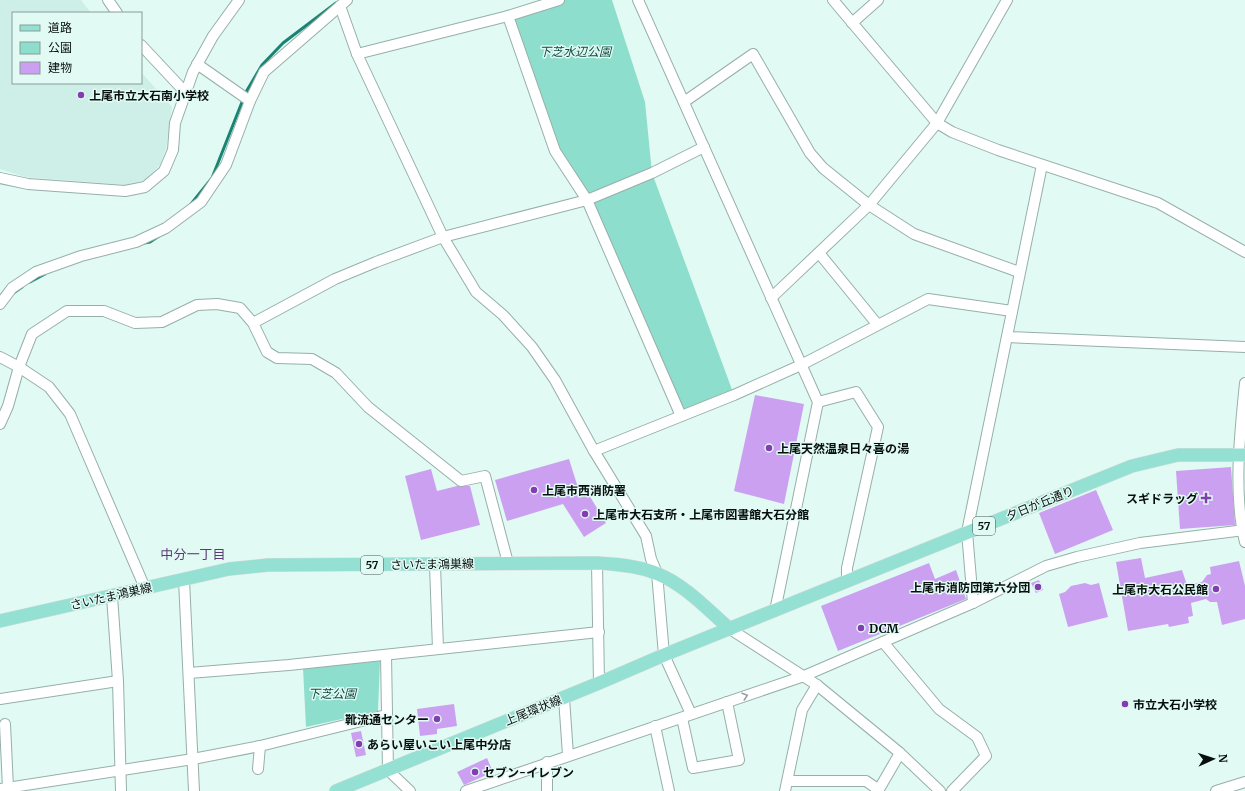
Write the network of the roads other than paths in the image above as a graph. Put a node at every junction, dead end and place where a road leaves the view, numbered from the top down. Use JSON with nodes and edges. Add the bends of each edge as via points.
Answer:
{"nodes":[{"id":1,"x":108,"y":0,"type":"edge"},
{"id":2,"x":238,"y":0,"type":"edge"},
{"id":3,"x":559,"y":0,"type":"edge"},
{"id":4,"x":638,"y":0,"type":"edge"},
{"id":5,"x":833,"y":0,"type":"edge"},
{"id":6,"x":878,"y":0,"type":"edge"},
{"id":7,"x":1007,"y":0,"type":"edge"},
{"id":8,"x":344,"y":3,"type":"edge"},
{"id":9,"x":116,"y":12,"type":"edge"},
{"id":10,"x":508,"y":16,"type":"junction"},
{"id":11,"x":852,"y":23,"type":"junction"},
{"id":12,"x":142,"y":46,"type":"edge"},
{"id":13,"x":356,"y":54,"type":"junction"},
{"id":14,"x":197,"y":64,"type":"junction"},
{"id":15,"x":185,"y":92,"type":"junction"},
{"id":16,"x":250,"y":101,"type":"junction"},
{"id":17,"x":684,"y":102,"type":"junction"},
{"id":18,"x":937,"y":123,"type":"junction"},
{"id":19,"x":704,"y":147,"type":"junction"},
{"id":20,"x":1042,"y":165,"type":"junction"},
{"id":21,"x":0,"y":178,"type":"edge"},
{"id":22,"x":587,"y":200,"type":"junction"},
{"id":23,"x":869,"y":205,"type":"junction"},
{"id":24,"x":443,"y":237,"type":"junction"},
{"id":25,"x":1245,"y":252,"type":"edge"},
{"id":26,"x":819,"y":253,"type":"junction"},
{"id":27,"x":1019,"y":272,"type":"junction"},
{"id":28,"x":771,"y":298,"type":"junction"},
{"id":29,"x":0,"y":304,"type":"edge"},
{"id":30,"x":1012,"y":311,"type":"junction"},
{"id":31,"x":253,"y":324,"type":"junction"},
{"id":32,"x":877,"y":324,"type":"junction"},
{"id":33,"x":1007,"y":337,"type":"junction"},
{"id":34,"x":1245,"y":347,"type":"edge"},
{"id":35,"x":0,"y":357,"type":"edge"},
{"id":36,"x":802,"y":365,"type":"junction"},
{"id":37,"x":19,"y":366,"type":"junction"},
{"id":38,"x":1245,"y":383,"type":"edge"},
{"id":39,"x":818,"y":402,"type":"junction"},
{"id":40,"x":681,"y":416,"type":"junction"},
{"id":41,"x":0,"y":424,"type":"edge"},
{"id":42,"x":594,"y":451,"type":"junction"},
{"id":43,"x":1242,"y":455,"type":"edge"},
{"id":44,"x":1243,"y":530,"type":"edge"},
{"id":45,"x":967,"y":532,"type":"junction"},
{"id":46,"x":1245,"y":542,"type":"edge"},
{"id":47,"x":508,"y":563,"type":"junction"},
{"id":48,"x":597,"y":563,"type":"junction"},
{"id":49,"x":434,"y":565,"type":"junction"},
{"id":50,"x":657,"y":573,"type":"junction"},
{"id":51,"x":184,"y":580,"type":"junction"},
{"id":52,"x":847,"y":581,"type":"junction"},
{"id":53,"x":145,"y":588,"type":"junction"},
{"id":54,"x":112,"y":596,"type":"junction"},
{"id":55,"x":973,"y":603,"type":"junction"},
{"id":56,"x":775,"y":611,"type":"junction"},
{"id":57,"x":0,"y":620,"type":"edge"},
{"id":58,"x":730,"y":628,"type":"junction"},
{"id":59,"x":599,"y":632,"type":"junction"},
{"id":60,"x":883,"y":642,"type":"junction"},
{"id":61,"x":438,"y":648,"type":"junction"},
{"id":62,"x":386,"y":655,"type":"junction"},
{"id":63,"x":664,"y":655,"type":"junction"},
{"id":64,"x":189,"y":673,"type":"junction"},
{"id":65,"x":804,"y":676,"type":"junction"},
{"id":66,"x":118,"y":681,"type":"junction"},
{"id":67,"x":600,"y":683,"type":"junction"},
{"id":68,"x":817,"y":685,"type":"junction"},
{"id":69,"x":564,"y":698,"type":"junction"},
{"id":70,"x":0,"y":699,"type":"edge"},
{"id":71,"x":727,"y":702,"type":"junction"},
{"id":72,"x":386,"y":715,"type":"junction"},
{"id":73,"x":686,"y":716,"type":"junction"},
{"id":74,"x":5,"y":724,"type":"dead end"},
{"id":75,"x":655,"y":726,"type":"junction"},
{"id":76,"x":260,"y":746,"type":"junction"},
{"id":77,"x":900,"y":753,"type":"junction"},
{"id":78,"x":568,"y":755,"type":"junction"},
{"id":79,"x":193,"y":759,"type":"junction"},
{"id":80,"x":547,"y":762,"type":"junction"},
{"id":81,"x":258,"y":769,"type":"dead end"},
{"id":82,"x":388,"y":770,"type":"junction"},
{"id":83,"x":121,"y":771,"type":"junction"},
{"id":84,"x":1245,"y":782,"type":"edge"},
{"id":85,"x":52,"y":786,"type":"edge"},
{"id":86,"x":786,"y":786,"type":"edge"},
{"id":87,"x":4,"y":789,"type":"edge"},
{"id":88,"x":121,"y":791,"type":"edge"},
{"id":89,"x":194,"y":791,"type":"edge"},
{"id":90,"x":336,"y":791,"type":"edge"},
{"id":91,"x":410,"y":791,"type":"edge"},
{"id":92,"x":466,"y":791,"type":"edge"},
{"id":93,"x":547,"y":791,"type":"edge"},
{"id":94,"x":669,"y":791,"type":"edge"},
{"id":95,"x":879,"y":791,"type":"edge"},
{"id":96,"x":940,"y":791,"type":"edge"},
{"id":97,"x":952,"y":791,"type":"edge"},
{"id":98,"x":1216,"y":791,"type":"edge"}],
"edges":[{"from":1,"to":9,"type":"street"},
{"from":2,"to":14,"type":"street"},
{"from":3,"to":10,"type":"street"},
{"from":4,"to":17,"type":"street"},
{"from":5,"to":11,"type":"street"},
{"from":6,"to":11,"type":"street"},
{"from":7,"to":18,"type":"street"},
{"from":8,"to":13,"type":"street"},
{"from":8,"to":16,"type":"street","via":[[264,72]]},
{"from":10,"to":13,"type":"street"},
{"from":10,"to":22,"type":"street","via":[[555,151]]},
{"from":11,"to":18,"type":"street"},
{"from":12,"to":15,"type":"street"},
{"from":13,"to":24,"type":"street"},
{"from":14,"to":15,"type":"street"},
{"from":14,"to":16,"type":"street"},
{"from":15,"to":21,"type":"street","via":[[175,123],[173,150],[164,172],[145,187],[125,191],[28,184]]},
{"from":16,"to":29,"type":"street","via":[[226,165],[201,202],[166,228],[136,242],[81,256],[36,272],[12,288]]},
{"from":17,"to":19,"type":"street"},
{"from":17,"to":23,"type":"street","via":[[753,54],[810,153],[823,168]]},
{"from":18,"to":20,"type":"street","via":[[952,132]]},
{"from":18,"to":23,"type":"street"},
{"from":19,"to":22,"type":"street","via":[[652,173]]},
{"from":19,"to":28,"type":"street"},
{"from":20,"to":25,"type":"street","via":[[1158,203]]},
{"from":20,"to":27,"type":"street"},
{"from":22,"to":24,"type":"street"},
{"from":22,"to":40,"type":"street"},
{"from":23,"to":26,"type":"street"},
{"from":23,"to":27,"type":"street","via":[[914,234]]},
{"from":24,"to":31,"type":"street","via":[[335,279]]},
{"from":24,"to":42,"type":"street","via":[[476,292],[503,315],[532,347],[555,380]]},
{"from":26,"to":28,"type":"street"},
{"from":26,"to":32,"type":"street"},
{"from":27,"to":30,"type":"street"},
{"from":28,"to":36,"type":"street"},
{"from":30,"to":32,"type":"street","via":[[928,299]]},
{"from":30,"to":33,"type":"street"},
{"from":31,"to":37,"type":"street","via":[[240,308],[217,304],[198,305],[155,323],[135,323],[104,311],[67,311],[32,334]]},
{"from":31,"to":47,"type":"street","via":[[267,352],[277,358],[312,359],[336,373],[368,407],[461,481],[485,476]]},
{"from":32,"to":36,"type":"street"},
{"from":33,"to":34,"type":"street"},
{"from":33,"to":45,"type":"street"},
{"from":35,"to":37,"type":"street"},
{"from":36,"to":39,"type":"street"},
{"from":36,"to":40,"type":"street"},
{"from":37,"to":41,"type":"street"},
{"from":37,"to":53,"type":"street","via":[[49,387],[70,414]]},
{"from":38,"to":43,"type":"street"},
{"from":39,"to":52,"type":"street","via":[[856,392],[878,427],[847,568]]},
{"from":39,"to":56,"type":"street"},
{"from":40,"to":42,"type":"street"},
{"from":42,"to":50,"type":"street","via":[[646,536]]},
{"from":43,"to":44,"type":"street"},
{"from":43,"to":45,"type":"main road","name":"夕日が丘通り","number":"57","via":[[1178,455],[1132,466]]},
{"from":44,"to":46,"type":"street"},
{"from":44,"to":55,"type":"street","via":[[1140,543],[1076,557],[1046,566]]},
{"from":45,"to":52,"type":"main road","name":"夕日が丘通り","number":"57"},
{"from":45,"to":55,"type":"street"},
{"from":47,"to":48,"type":"main road","name":"さいたま鴻巣線","number":"57"},
{"from":47,"to":49,"type":"main road","name":"さいたま鴻巣線","number":"57"},
{"from":48,"to":50,"type":"main road","name":"さいたま鴻巣線","number":"57","via":[[618,564]]},
{"from":48,"to":59,"type":"street"},
{"from":49,"to":51,"type":"main road","name":"さいたま鴻巣線","number":"57","via":[[268,565],[229,569]]},
{"from":49,"to":61,"type":"street"},
{"from":50,"to":58,"type":"main road","name":"さいたま鴻巣線","number":"57","via":[[672,581]]},
{"from":50,"to":63,"type":"street"},
{"from":51,"to":53,"type":"main road","name":"さいたま鴻巣線","number":"57"},
{"from":51,"to":64,"type":"street"},
{"from":52,"to":56,"type":"main road","name":"夕日が丘通り","number":"57"},
{"from":53,"to":54,"type":"main road","name":"さいたま鴻巣線","number":"57"},
{"from":54,"to":57,"type":"main road","name":"さいたま鴻巣線","number":"57"},
{"from":54,"to":66,"type":"street"},
{"from":55,"to":60,"type":"street"},
{"from":56,"to":58,"type":"main road","name":"夕日が丘通り","number":"57"},
{"from":58,"to":63,"type":"main road","name":"上尾環状線"},
{"from":58,"to":65,"type":"street"},
{"from":59,"to":61,"type":"street"},
{"from":59,"to":67,"type":"street"},
{"from":60,"to":65,"type":"street"},
{"from":60,"to":97,"type":"street","via":[[939,709],[977,737],[986,756]]},
{"from":61,"to":62,"type":"street"},
{"from":62,"to":64,"type":"street"},
{"from":62,"to":72,"type":"street"},
{"from":63,"to":67,"type":"main road","name":"上尾環状線"},
{"from":63,"to":73,"type":"street"},
{"from":64,"to":79,"type":"street"},
{"from":65,"to":68,"type":"street"},
{"from":71,"to":65,"type":"street","one_way":true},
{"from":66,"to":70,"type":"street"},
{"from":66,"to":83,"type":"street"},
{"from":67,"to":69,"type":"main road","name":"上尾環状線"},
{"from":68,"to":77,"type":"street"},
{"from":68,"to":86,"type":"street","via":[[802,710]]},
{"from":69,"to":78,"type":"street"},
{"from":69,"to":82,"type":"main road","name":"上尾環状線"},
{"from":71,"to":73,"type":"street"},
{"from":71,"to":73,"type":"street","via":[[739,760],[693,768]]},
{"from":72,"to":76,"type":"street"},
{"from":72,"to":82,"type":"street"},
{"from":73,"to":75,"type":"street"},
{"from":74,"to":87,"type":"street"},
{"from":75,"to":78,"type":"street"},
{"from":75,"to":94,"type":"street"},
{"from":76,"to":79,"type":"street"},
{"from":76,"to":81,"type":"street"},
{"from":77,"to":95,"type":"street"},
{"from":77,"to":96,"type":"street"},
{"from":78,"to":80,"type":"street"},
{"from":79,"to":83,"type":"street"},
{"from":79,"to":89,"type":"street"},
{"from":80,"to":92,"type":"street"},
{"from":80,"to":93,"type":"street"},
{"from":82,"to":90,"type":"main road","name":"上尾環状線"},
{"from":82,"to":91,"type":"street"},
{"from":83,"to":85,"type":"street"},
{"from":83,"to":88,"type":"street"},
{"from":84,"to":98,"type":"street"},
{"from":85,"to":87,"type":"street"},
{"from":86,"to":95,"type":"street","via":[[866,781]]}]}
